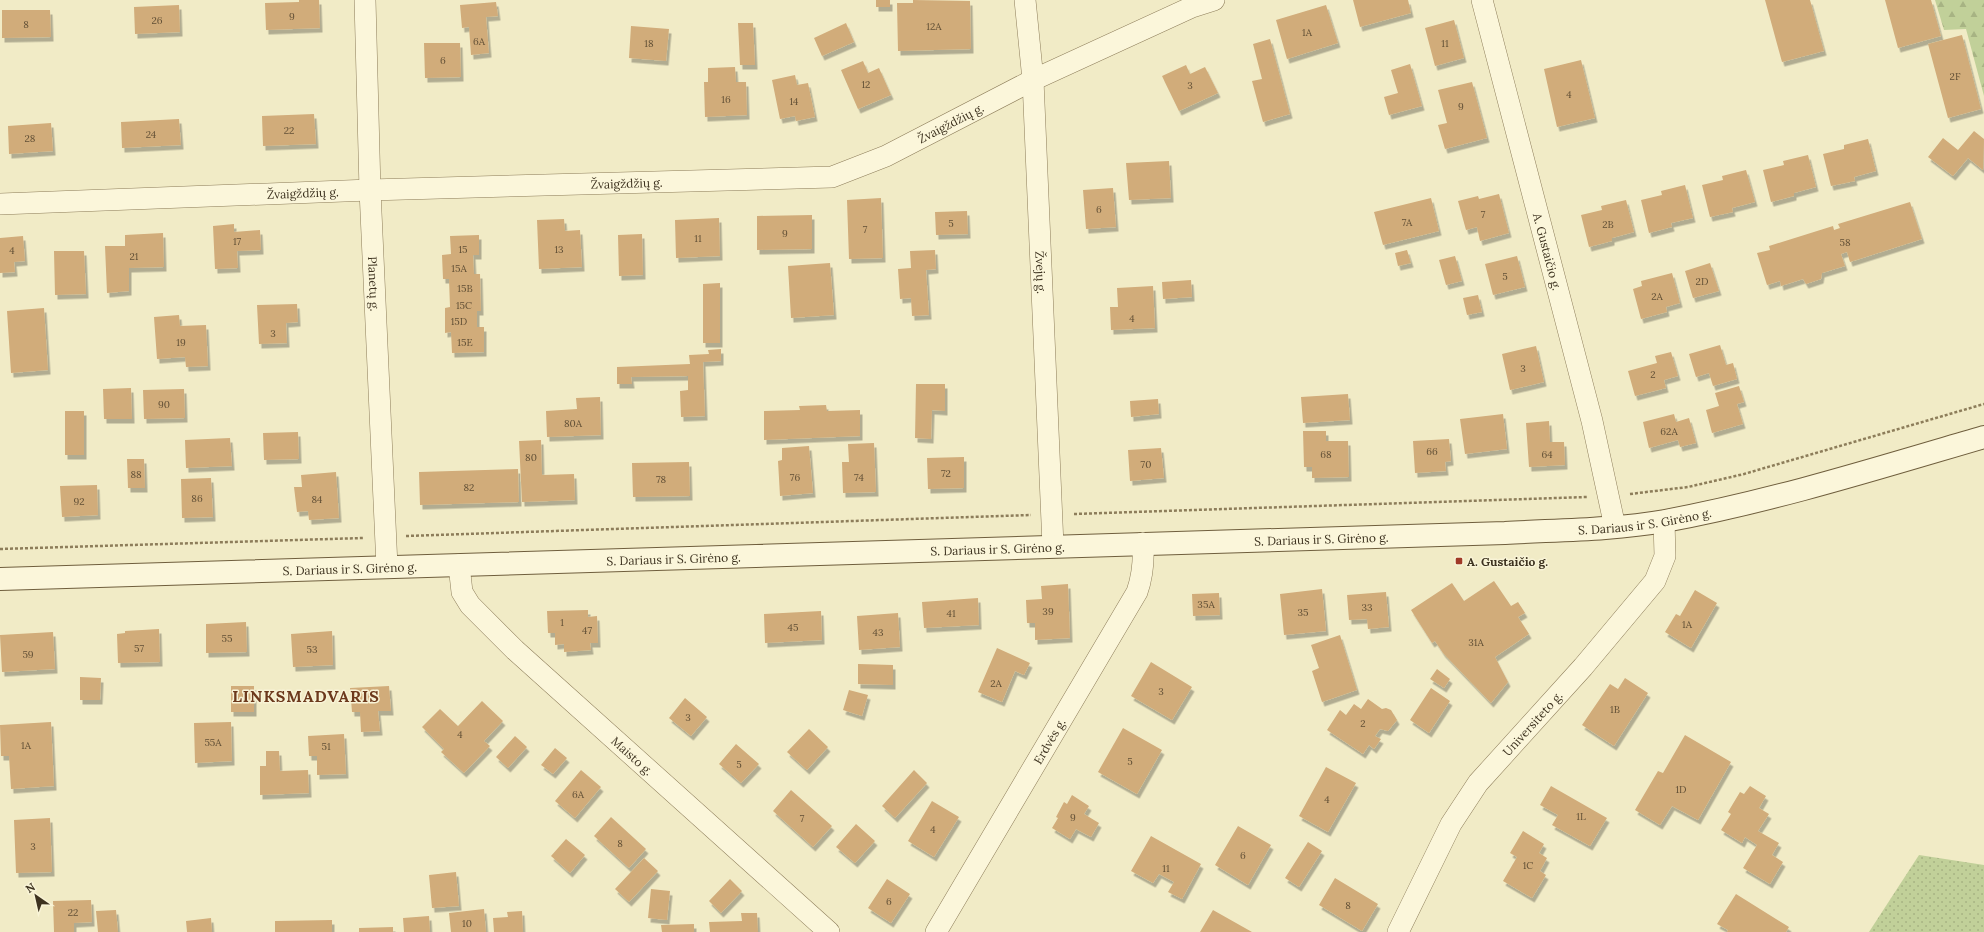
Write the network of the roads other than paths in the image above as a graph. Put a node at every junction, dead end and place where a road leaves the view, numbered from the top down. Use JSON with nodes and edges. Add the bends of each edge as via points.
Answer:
{"nodes":[{"id":1,"x":365,"y":0,"type":"edge"},
{"id":2,"x":1026,"y":0,"type":"edge"},
{"id":3,"x":1214,"y":0,"type":"edge"},
{"id":4,"x":1482,"y":0,"type":"edge"},
{"id":5,"x":1033,"y":80,"type":"junction"},
{"id":6,"x":370,"y":190,"type":"junction"},
{"id":7,"x":0,"y":204,"type":"edge"},
{"id":8,"x":1984,"y":437,"type":"edge"},
{"id":9,"x":1664,"y":521,"type":"junction"},
{"id":10,"x":1615,"y":527,"type":"junction"},
{"id":11,"x":1143,"y":543,"type":"junction"},
{"id":12,"x":1053,"y":546,"type":"junction"},
{"id":13,"x":459,"y":565,"type":"junction"},
{"id":14,"x":387,"y":567,"type":"junction"},
{"id":15,"x":0,"y":579,"type":"edge"},
{"id":16,"x":829,"y":932,"type":"edge"},
{"id":17,"x":936,"y":932,"type":"edge"},
{"id":18,"x":1398,"y":932,"type":"edge"}],
"edges":[{"from":1,"to":6,"type":"street","name":"Planetų g."},
{"from":2,"to":5,"type":"street","name":"Žvejų g."},
{"from":3,"to":5,"type":"street","name":"Žvaigždžių g.","via":[[1192,7]]},
{"from":4,"to":10,"type":"street","name":"A. Gustaičio g.","via":[[1592,421]]},
{"from":5,"to":6,"type":"street","name":"Žvaigždžių g.","via":[[886,156],[832,177]]},
{"from":5,"to":12,"type":"street","name":"Žvejų g."},
{"from":6,"to":7,"type":"street","name":"Žvaigždžių g."},
{"from":6,"to":14,"type":"street","name":"Planetų g."},
{"from":8,"to":9,"type":"street","name":"S. Dariaus ir S. Girėno g.","via":[[1786,494]]},
{"from":9,"to":10,"type":"street","name":"S. Dariaus ir S. Girėno g."},
{"from":9,"to":18,"type":"street","name":"Universiteto g.","via":[[1664,556],[1655,581],[1582,668],[1478,783],[1451,824]]},
{"from":10,"to":11,"type":"street","name":"S. Dariaus ir S. Girėno g.","via":[[1505,533]]},
{"from":11,"to":12,"type":"street","name":"S. Dariaus ir S. Girėno g."},
{"from":11,"to":17,"type":"street","name":"Erdvės g.","via":[[1142,578],[1136,592]]},
{"from":12,"to":13,"type":"street","name":"S. Dariaus ir S. Girėno g."},
{"from":13,"to":14,"type":"street","name":"S. Dariaus ir S. Girėno g."},
{"from":13,"to":16,"type":"street","name":"Maisto g.","via":[[462,592],[470,605],[515,650]]},
{"from":14,"to":15,"type":"street","name":"S. Dariaus ir S. Girėno g."}]}
